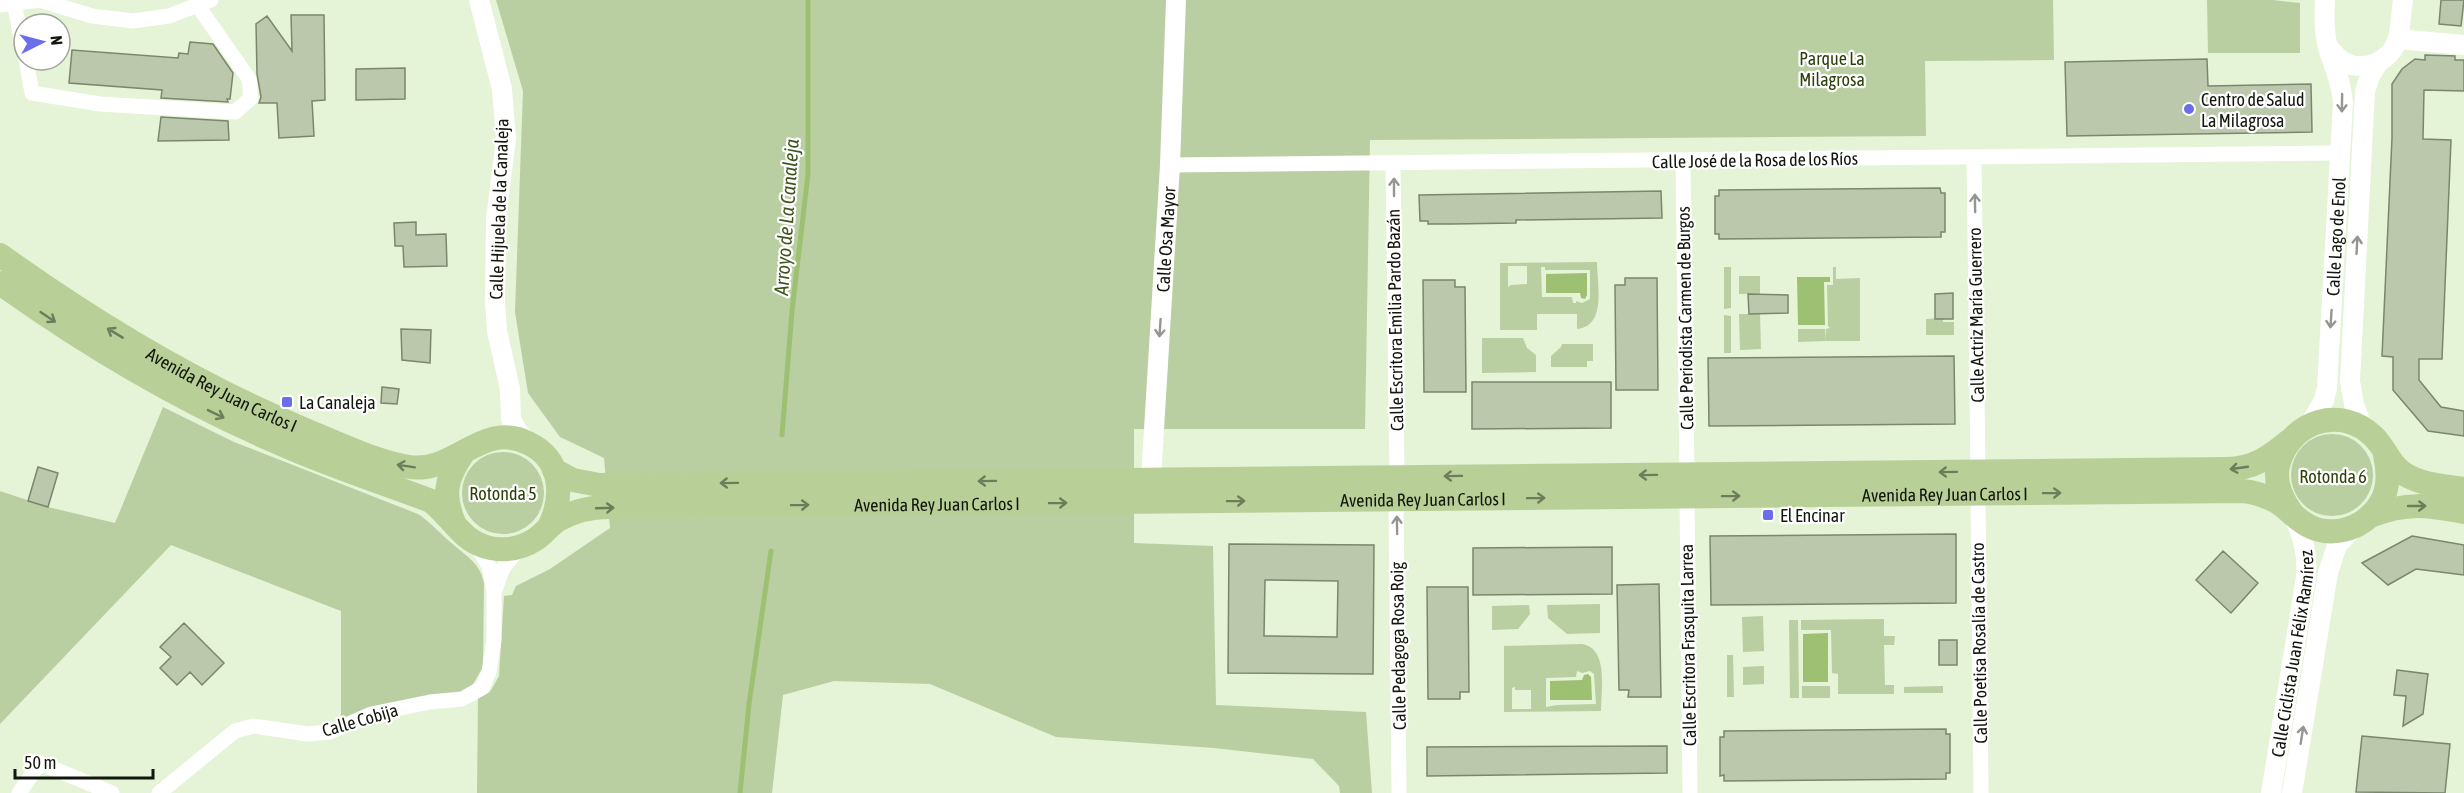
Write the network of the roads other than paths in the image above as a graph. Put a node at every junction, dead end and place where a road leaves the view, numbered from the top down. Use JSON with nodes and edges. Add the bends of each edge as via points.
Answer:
{"nodes":[{"id":1,"x":479,"y":0,"type":"edge"},
{"id":2,"x":1176,"y":0,"type":"edge"},
{"id":3,"x":2325,"y":0,"type":"edge"},
{"id":4,"x":2403,"y":0,"type":"edge"},
{"id":5,"x":205,"y":3,"type":"edge"},
{"id":6,"x":7,"y":4,"type":"edge"},
{"id":7,"x":2398,"y":39,"type":"junction"},
{"id":8,"x":2464,"y":45,"type":"edge"},
{"id":9,"x":2328,"y":47,"type":"junction"},
{"id":10,"x":2378,"y":63,"type":"junction"},
{"id":11,"x":28,"y":72,"type":"edge"},
{"id":12,"x":2339,"y":153,"type":"junction"},
{"id":13,"x":1974,"y":158,"type":"junction"},
{"id":14,"x":1683,"y":161,"type":"junction"},
{"id":15,"x":1394,"y":164,"type":"junction"},
{"id":16,"x":1170,"y":165,"type":"junction"},
{"id":17,"x":0,"y":255,"type":"edge"},
{"id":18,"x":0,"y":283,"type":"edge"},
{"id":19,"x":511,"y":419,"type":"junction"},
{"id":20,"x":2310,"y":424,"type":"junction"},
{"id":21,"x":2362,"y":427,"type":"junction"},
{"id":22,"x":494,"y":438,"type":"junction"},
{"id":23,"x":2289,"y":441,"type":"junction"},
{"id":24,"x":529,"y":443,"type":"junction"},
{"id":25,"x":462,"y":455,"type":"junction"},
{"id":26,"x":2385,"y":455,"type":"junction"},
{"id":27,"x":554,"y":470,"type":"junction"},
{"id":28,"x":1151,"y":479,"type":"junction"},
{"id":29,"x":1978,"y":482,"type":"junction"},
{"id":30,"x":1687,"y":485,"type":"junction"},
{"id":31,"x":1396,"y":488,"type":"junction"},
{"id":32,"x":2464,"y":489,"type":"edge"},
{"id":33,"x":2464,"y":512,"type":"edge"},
{"id":34,"x":2293,"y":515,"type":"junction"},
{"id":35,"x":2362,"y":521,"type":"junction"},
{"id":36,"x":454,"y":523,"type":"junction"},
{"id":37,"x":550,"y":525,"type":"junction"},
{"id":38,"x":474,"y":542,"type":"junction"},
{"id":39,"x":520,"y":547,"type":"junction"},
{"id":40,"x":494,"y":592,"type":"junction"},
{"id":41,"x":20,"y":792,"type":"edge"},
{"id":42,"x":112,"y":793,"type":"edge"},
{"id":43,"x":159,"y":793,"type":"edge"},
{"id":44,"x":1399,"y":793,"type":"edge"},
{"id":45,"x":1690,"y":793,"type":"edge"},
{"id":46,"x":1981,"y":793,"type":"edge"},
{"id":47,"x":2271,"y":793,"type":"edge"},
{"id":48,"x":2292,"y":793,"type":"edge"}],
"edges":[{"from":1,"to":19,"type":"street","name":"Calle Hijuela de la Canaleja","via":[[502,89],[506,139],[496,219],[495,303],[510,388]]},
{"from":2,"to":16,"type":"street","name":"Calle Osa Mayor"},
{"from":3,"to":9,"type":"street","name":"Calle Lago de Enol"},
{"from":4,"to":7,"type":"street"},
{"from":5,"to":6,"type":"street","via":[[169,16],[133,21],[92,16],[40,0]]},
{"from":5,"to":11,"type":"street","via":[[249,79],[250,98],[235,112],[100,104],[32,93]]},
{"from":7,"to":8,"type":"street"},
{"from":7,"to":10,"type":"street","name":"Calle Lago de Enol","via":[[2391,53]]},
{"from":9,"to":10,"type":"street","via":[[2342,61],[2354,66]]},
{"from":9,"to":12,"type":"street","name":"Calle Lago de Enol","one_way":true,"via":[[2342,93]]},
{"from":21,"to":10,"type":"street","name":"Calle Lago de Enol","one_way":true,"via":[[2350,381],[2365,91]]},
{"from":12,"to":13,"type":"street","name":"Calle José de la Rosa de los Ríos"},
{"from":12,"to":20,"type":"street","name":"Calle Lago de Enol","one_way":true,"via":[[2327,388]]},
{"from":13,"to":14,"type":"street","name":"Calle José de la Rosa de los Ríos"},
{"from":29,"to":13,"type":"street","name":"Calle Actriz María Guerrero","one_way":true},
{"from":14,"to":15,"type":"street","name":"Calle José de la Rosa de los Ríos"},
{"from":14,"to":30,"type":"street","name":"Calle Periodista Carmen de Burgos"},
{"from":15,"to":16,"type":"street","name":"Calle José de la Rosa de los Ríos"},
{"from":31,"to":15,"type":"street","name":"Calle Escritora Emilia Pardo Bazán","one_way":true},
{"from":16,"to":28,"type":"street","name":"Calle Osa Mayor","one_way":true},
{"from":25,"to":17,"type":"main road","name":"Avenida Rey Juan Carlos I","one_way":true,"via":[[412,468],[301,428],[221,392],[142,349]]},
{"from":18,"to":36,"type":"main road","name":"Avenida Rey Juan Carlos I","one_way":true,"via":[[68,330],[164,387],[281,444],[431,501]]},
{"from":19,"to":22,"type":"street"},
{"from":19,"to":24,"type":"street"},
{"from":20,"to":21,"type":"main road","via":[[2327,419],[2345,420]]},
{"from":20,"to":23,"type":"main road","name":"Avenida Rey Juan Carlos I"},
{"from":21,"to":26,"type":"main road"},
{"from":22,"to":24,"type":"main road","via":[[512,437]]},
{"from":22,"to":25,"type":"main road","name":"Avenida Rey Juan Carlos I","via":[[476,444]]},
{"from":23,"to":29,"type":"main road","name":"Avenida Rey Juan Carlos I","one_way":true,"via":[[2264,460],[2235,469]]},
{"from":23,"to":34,"type":"main road","name":"Avenida Rey Juan Carlos I","via":[[2278,465],[2278,483]]},
{"from":24,"to":27,"type":"main road","name":"Avenida Rey Juan Carlos I","via":[[544,454]]},
{"from":25,"to":36,"type":"main road","via":[[447,487]]},
{"from":26,"to":32,"type":"main road","via":[[2415,479]]},
{"from":26,"to":35,"type":"main road","via":[[2389,474],[2386,493],[2377,510]]},
{"from":28,"to":27,"type":"main road","name":"Avenida Rey Juan Carlos I","one_way":true,"via":[[599,484],[573,480]]},
{"from":27,"to":37,"type":"main road","via":[[558,508]]},
{"from":28,"to":31,"type":"main road","name":"Avenida Rey Juan Carlos I"},
{"from":29,"to":30,"type":"main road","name":"Avenida Rey Juan Carlos I"},
{"from":29,"to":34,"type":"main road","name":"Avenida Rey Juan Carlos I","one_way":true,"via":[[2242,491],[2262,495]]},
{"from":29,"to":46,"type":"street","name":"Calle Poetisa Rosalía de Castro"},
{"from":30,"to":31,"type":"main road","name":"Avenida Rey Juan Carlos I"},
{"from":30,"to":45,"type":"street","name":"Calle Escritora Frasquita Larrea"},
{"from":37,"to":31,"type":"main road","name":"Avenida Rey Juan Carlos I","one_way":true,"via":[[573,513],[601,507]]},
{"from":44,"to":31,"type":"street","name":"Calle Pedagoga Rosa Roig","one_way":true},
{"from":35,"to":33,"type":"main road","name":"Avenida Rey Juan Carlos I","one_way":true,"via":[[2397,508],[2421,505]]},
{"from":34,"to":35,"type":"main road","name":"Avenida Rey Juan Carlos I","via":[[2309,526],[2327,531],[2346,530]]},
{"from":34,"to":47,"type":"street","name":"Calle Ciclista Juan Félix Ramírez","via":[[2308,559]]},
{"from":48,"to":35,"type":"street","name":"Calle Ciclista Juan Félix Ramírez","one_way":true,"via":[[2328,573],[2337,545]]},
{"from":36,"to":38,"type":"main road","name":"Avenida Rey Juan Carlos I"},
{"from":37,"to":39,"type":"main road","name":"Avenida Rey Juan Carlos I","via":[[537,539]]},
{"from":38,"to":39,"type":"main road","name":"Avenida Rey Juan Carlos I","via":[[501,550]]},
{"from":38,"to":40,"type":"street","name":"Calle Cobija","via":[[489,566]]},
{"from":39,"to":40,"type":"street","name":"Calle Cobija","via":[[503,568]]},
{"from":40,"to":43,"type":"street","name":"Calle Cobija","via":[[494,640],[482,688],[462,699],[371,714],[330,732],[308,734],[253,726],[235,731]]},
{"from":41,"to":42,"type":"street","via":[[40,763]]}]}
